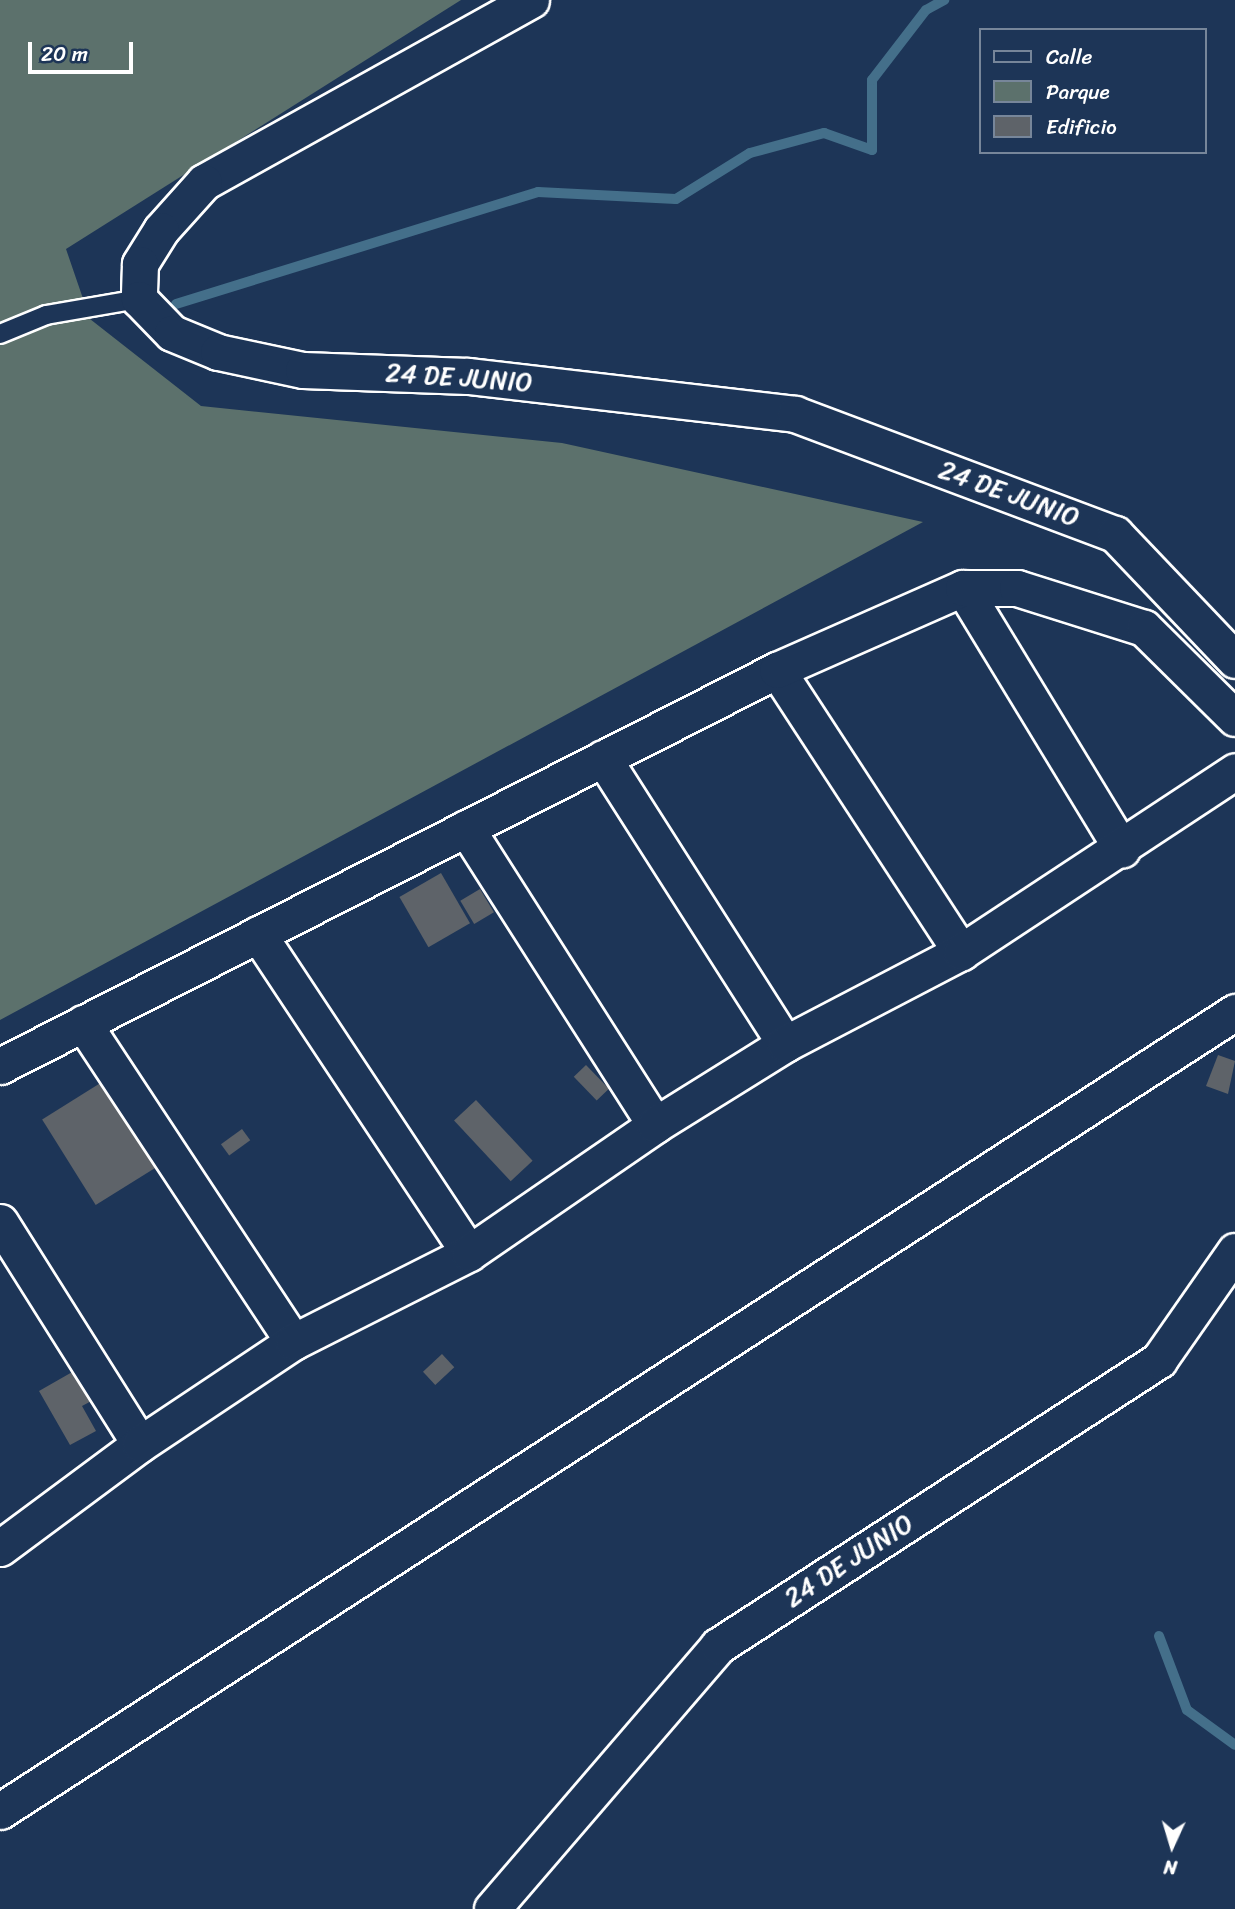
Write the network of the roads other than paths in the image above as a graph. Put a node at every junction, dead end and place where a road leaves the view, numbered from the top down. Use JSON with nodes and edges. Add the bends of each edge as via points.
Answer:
{"nodes":[{"id":1,"x":531,"y":0,"type":"edge"},
{"id":2,"x":139,"y":299,"type":"junction"},
{"id":3,"x":0,"y":334,"type":"edge"},
{"id":4,"x":963,"y":588,"type":"junction"},
{"id":5,"x":1235,"y":660,"type":"edge"},
{"id":6,"x":777,"y":670,"type":"junction"},
{"id":7,"x":1235,"y":718,"type":"edge"},
{"id":8,"x":603,"y":758,"type":"junction"},
{"id":9,"x":1235,"y":771,"type":"edge"},
{"id":10,"x":466,"y":828,"type":"junction"},
{"id":11,"x":1122,"y":849,"type":"junction"},
{"id":12,"x":258,"y":934,"type":"junction"},
{"id":13,"x":961,"y":951,"type":"junction"},
{"id":14,"x":1235,"y":1012,"type":"edge"},
{"id":15,"x":83,"y":1023,"type":"junction"},
{"id":16,"x":785,"y":1044,"type":"junction"},
{"id":17,"x":0,"y":1066,"type":"edge"},
{"id":18,"x":655,"y":1125,"type":"junction"},
{"id":19,"x":0,"y":1222,"type":"edge"},
{"id":20,"x":1235,"y":1251,"type":"edge"},
{"id":21,"x":470,"y":1253,"type":"junction"},
{"id":22,"x":293,"y":1342,"type":"junction"},
{"id":23,"x":140,"y":1444,"type":"junction"},
{"id":24,"x":0,"y":1548,"type":"edge"},
{"id":25,"x":0,"y":1811,"type":"edge"},
{"id":26,"x":492,"y":1909,"type":"edge"}],
"edges":[{"from":1,"to":2,"type":"street","via":[[204,182],[161,230],[140,264]]},
{"from":2,"to":3,"type":"lane","via":[[46,315]]},
{"from":2,"to":5,"type":"street","name":"24 DE JUNIO","via":[[172,333],[218,352],[303,370],[468,376],[795,414],[1115,534]]},
{"from":4,"to":6,"type":"street"},
{"from":4,"to":7,"type":"street","via":[[1017,588],[1144,628]]},
{"from":4,"to":11,"type":"street"},
{"from":6,"to":8,"type":"street"},
{"from":6,"to":13,"type":"street"},
{"from":8,"to":10,"type":"street"},
{"from":8,"to":16,"type":"street"},
{"from":9,"to":11,"type":"street"},
{"from":10,"to":12,"type":"street"},
{"from":10,"to":18,"type":"street"},
{"from":11,"to":13,"type":"street"},
{"from":12,"to":15,"type":"street"},
{"from":12,"to":21,"type":"street"},
{"from":13,"to":16,"type":"street"},
{"from":14,"to":25,"type":"street"},
{"from":15,"to":17,"type":"street"},
{"from":15,"to":22,"type":"street"},
{"from":16,"to":18,"type":"street"},
{"from":18,"to":21,"type":"street"},
{"from":19,"to":23,"type":"street"},
{"from":20,"to":26,"type":"street","name":"24 DE JUNIO","via":[[1159,1360],[718,1646]]},
{"from":21,"to":22,"type":"street"},
{"from":22,"to":23,"type":"street"},
{"from":23,"to":24,"type":"street"}]}
